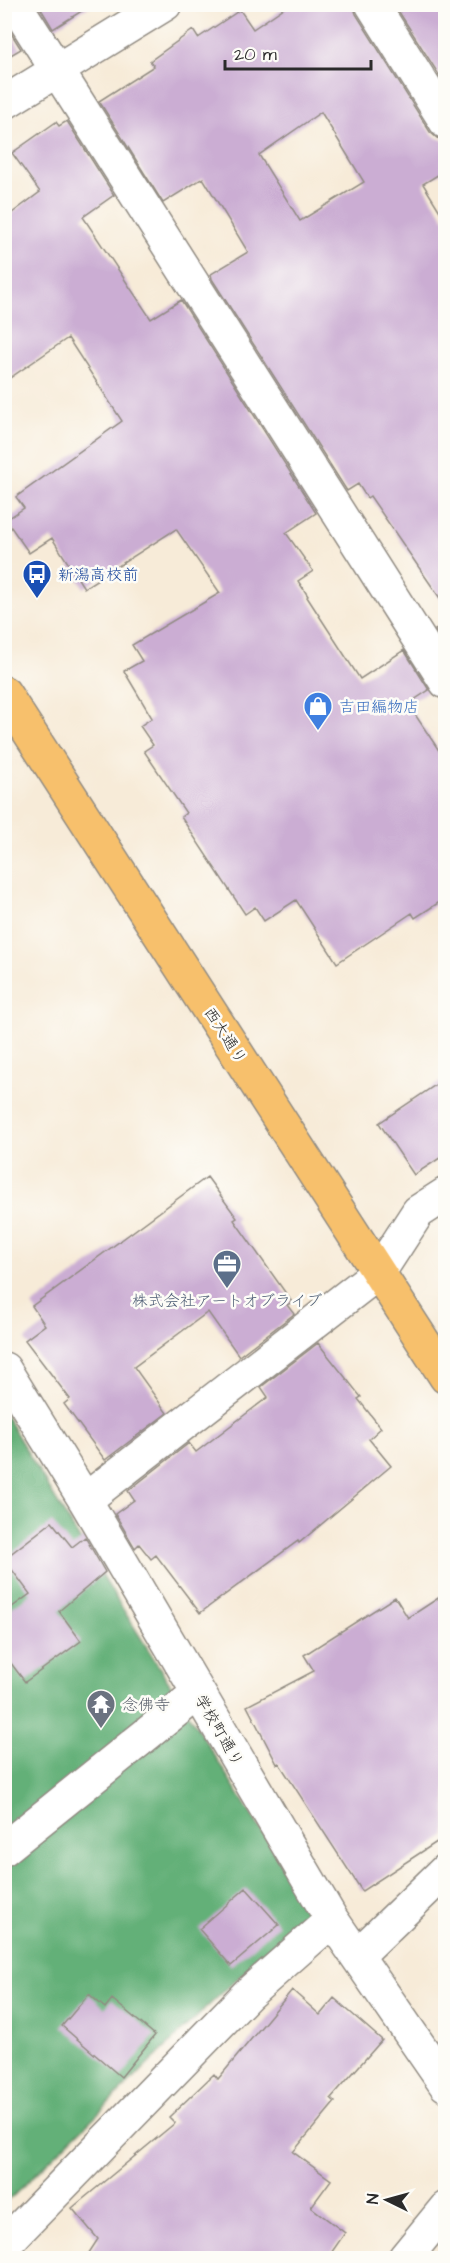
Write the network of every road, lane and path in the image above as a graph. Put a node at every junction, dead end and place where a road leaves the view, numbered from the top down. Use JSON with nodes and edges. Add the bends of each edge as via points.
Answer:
{"nodes":[{"id":1,"x":15,"y":4,"type":"edge"},
{"id":2,"x":165,"y":4,"type":"edge"},
{"id":3,"x":372,"y":4,"type":"edge"},
{"id":4,"x":58,"y":70,"type":"junction"},
{"id":5,"x":4,"y":104,"type":"edge"},
{"id":6,"x":446,"y":122,"type":"edge"},
{"id":7,"x":446,"y":682,"type":"edge"},
{"id":8,"x":4,"y":693,"type":"edge"},
{"id":9,"x":446,"y":1194,"type":"edge"},
{"id":10,"x":379,"y":1272,"type":"junction"},
{"id":11,"x":4,"y":1369,"type":"edge"},
{"id":12,"x":446,"y":1377,"type":"edge"},
{"id":13,"x":85,"y":1500,"type":"junction"},
{"id":14,"x":198,"y":1693,"type":"junction"},
{"id":15,"x":4,"y":1849,"type":"edge"},
{"id":16,"x":446,"y":1870,"type":"edge"},
{"id":17,"x":332,"y":1920,"type":"junction"},
{"id":18,"x":357,"y":1956,"type":"junction"},
{"id":19,"x":446,"y":2085,"type":"edge"},
{"id":20,"x":446,"y":2208,"type":"edge"},
{"id":21,"x":4,"y":2245,"type":"edge"},
{"id":22,"x":405,"y":2259,"type":"edge"}],
"edges":[{"from":1,"to":4,"type":"street"},
{"from":2,"to":4,"type":"street"},
{"from":3,"to":6,"type":"street"},
{"from":4,"to":5,"type":"street"},
{"from":4,"to":7,"type":"street"},
{"from":8,"to":10,"type":"highway","name":"西大通り"},
{"from":9,"to":10,"type":"street","via":[[418,1212]]},
{"from":10,"to":12,"type":"highway","name":"西大通り"},
{"from":10,"to":13,"type":"street"},
{"from":11,"to":13,"type":"street","name":"学校町通り"},
{"from":13,"to":14,"type":"street","name":"学校町通り"},
{"from":14,"to":15,"type":"street"},
{"from":14,"to":17,"type":"street","name":"学校町通り"},
{"from":16,"to":18,"type":"street"},
{"from":17,"to":18,"type":"street","name":"学校町通り"},
{"from":17,"to":21,"type":"street","via":[[248,1994]]},
{"from":18,"to":19,"type":"street","name":"学校町通り"},
{"from":20,"to":22,"type":"street"}]}
